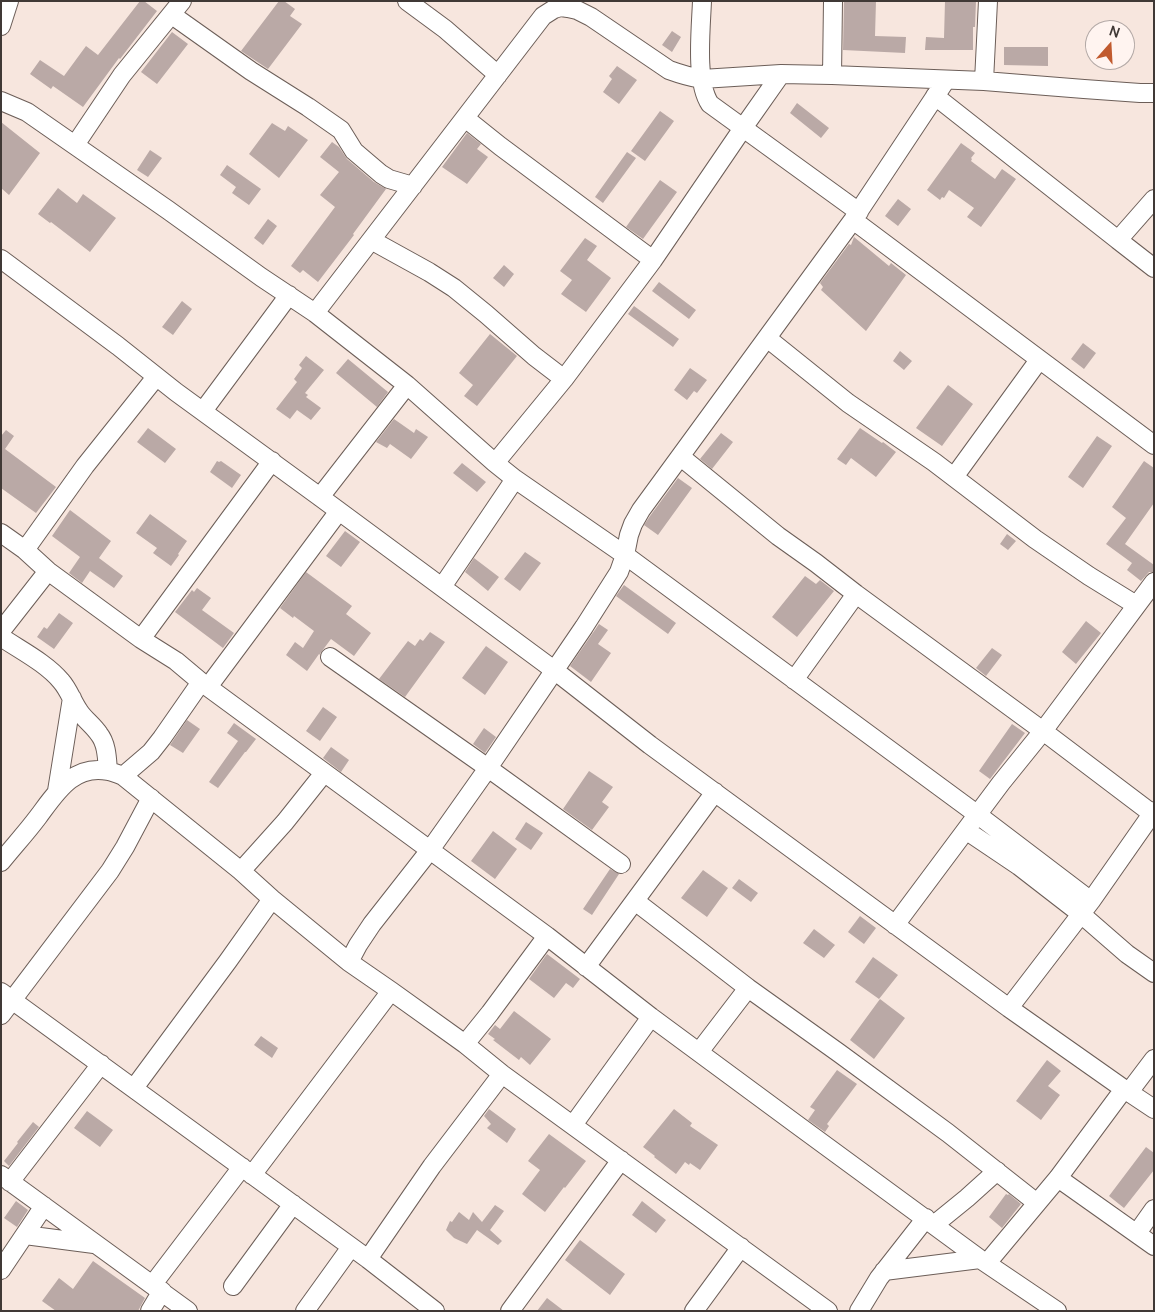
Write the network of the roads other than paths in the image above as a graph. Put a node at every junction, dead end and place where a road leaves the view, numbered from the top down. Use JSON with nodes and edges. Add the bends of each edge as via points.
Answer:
{"nodes":[{"id":1,"x":9,"y":1,"type":"edge"},
{"id":2,"x":407,"y":1,"type":"edge"},
{"id":3,"x":702,"y":1,"type":"edge"},
{"id":4,"x":833,"y":1,"type":"edge"},
{"id":5,"x":988,"y":1,"type":"edge"},
{"id":6,"x":177,"y":8,"type":"edge"},
{"id":7,"x":1,"y":26,"type":"edge"},
{"id":8,"x":781,"y":74,"type":"junction"},
{"id":9,"x":498,"y":75,"type":"junction"},
{"id":10,"x":832,"y":75,"type":"junction"},
{"id":11,"x":702,"y":78,"type":"junction"},
{"id":12,"x":946,"y":80,"type":"junction"},
{"id":13,"x":984,"y":82,"type":"junction"},
{"id":14,"x":1154,"y":93,"type":"edge"},
{"id":15,"x":935,"y":96,"type":"junction"},
{"id":16,"x":1,"y":101,"type":"edge"},
{"id":17,"x":465,"y":118,"type":"junction"},
{"id":18,"x":743,"y":128,"type":"junction"},
{"id":19,"x":75,"y":145,"type":"junction"},
{"id":20,"x":413,"y":186,"type":"junction"},
{"id":21,"x":1154,"y":199,"type":"edge"},
{"id":22,"x":856,"y":216,"type":"junction"},
{"id":23,"x":371,"y":240,"type":"junction"},
{"id":24,"x":1118,"y":240,"type":"junction"},
{"id":25,"x":1,"y":259,"type":"edge"},
{"id":26,"x":654,"y":260,"type":"junction"},
{"id":27,"x":1154,"y":268,"type":"edge"},
{"id":28,"x":289,"y":295,"type":"junction"},
{"id":29,"x":315,"y":313,"type":"junction"},
{"id":30,"x":767,"y":338,"type":"junction"},
{"id":31,"x":1039,"y":360,"type":"junction"},
{"id":32,"x":156,"y":377,"type":"junction"},
{"id":33,"x":564,"y":379,"type":"junction"},
{"id":34,"x":407,"y":385,"type":"junction"},
{"id":35,"x":204,"y":411,"type":"junction"},
{"id":36,"x":1154,"y":445,"type":"edge"},
{"id":37,"x":681,"y":456,"type":"junction"},
{"id":38,"x":272,"y":461,"type":"junction"},
{"id":39,"x":495,"y":463,"type":"junction"},
{"id":40,"x":954,"y":477,"type":"junction"},
{"id":41,"x":515,"y":479,"type":"junction"},
{"id":42,"x":320,"y":497,"type":"junction"},
{"id":43,"x":339,"y":511,"type":"junction"},
{"id":44,"x":1,"y":533,"type":"edge"},
{"id":45,"x":25,"y":550,"type":"junction"},
{"id":46,"x":625,"y":555,"type":"junction"},
{"id":47,"x":48,"y":570,"type":"junction"},
{"id":48,"x":1154,"y":582,"type":"edge"},
{"id":49,"x":442,"y":587,"type":"junction"},
{"id":50,"x":856,"y":594,"type":"junction"},
{"id":51,"x":1136,"y":605,"type":"junction"},
{"id":52,"x":1,"y":630,"type":"edge"},
{"id":53,"x":1,"y":637,"type":"edge"},
{"id":54,"x":141,"y":639,"type":"junction"},
{"id":55,"x":330,"y":657,"type":"dead end"},
{"id":56,"x":554,"y":670,"type":"junction"},
{"id":57,"x":794,"y":680,"type":"junction"},
{"id":58,"x":204,"y":684,"type":"junction"},
{"id":59,"x":72,"y":698,"type":"junction"},
{"id":60,"x":1043,"y":731,"type":"junction"},
{"id":61,"x":488,"y":768,"type":"junction"},
{"id":62,"x":324,"y":772,"type":"junction"},
{"id":63,"x":116,"y":774,"type":"junction"},
{"id":64,"x":57,"y":791,"type":"junction"},
{"id":65,"x":715,"y":792,"type":"junction"},
{"id":66,"x":151,"y":798,"type":"junction"},
{"id":67,"x":1153,"y":813,"type":"edge"},
{"id":68,"x":978,"y":815,"type":"junction"},
{"id":69,"x":967,"y":831,"type":"junction"},
{"id":70,"x":430,"y":850,"type":"junction"},
{"id":71,"x":1,"y":862,"type":"edge"},
{"id":72,"x":621,"y":864,"type":"dead end"},
{"id":73,"x":240,"y":871,"type":"junction"},
{"id":74,"x":272,"y":899,"type":"junction"},
{"id":75,"x":635,"y":901,"type":"junction"},
{"id":76,"x":1086,"y":907,"type":"junction"},
{"id":77,"x":895,"y":925,"type":"junction"},
{"id":78,"x":547,"y":936,"type":"junction"},
{"id":79,"x":349,"y":962,"type":"junction"},
{"id":80,"x":586,"y":967,"type":"junction"},
{"id":81,"x":1154,"y":973,"type":"edge"},
{"id":82,"x":748,"y":988,"type":"junction"},
{"id":83,"x":391,"y":991,"type":"junction"},
{"id":84,"x":7,"y":996,"type":"edge"},
{"id":85,"x":1009,"y":1008,"type":"junction"},
{"id":86,"x":1,"y":1015,"type":"edge"},
{"id":87,"x":651,"y":1017,"type":"junction"},
{"id":88,"x":464,"y":1044,"type":"junction"},
{"id":89,"x":699,"y":1052,"type":"junction"},
{"id":90,"x":1154,"y":1059,"type":"edge"},
{"id":91,"x":101,"y":1064,"type":"junction"},
{"id":92,"x":502,"y":1074,"type":"junction"},
{"id":93,"x":134,"y":1088,"type":"junction"},
{"id":94,"x":1127,"y":1090,"type":"junction"},
{"id":95,"x":1154,"y":1109,"type":"edge"},
{"id":96,"x":573,"y":1125,"type":"junction"},
{"id":97,"x":621,"y":1160,"type":"junction"},
{"id":98,"x":247,"y":1171,"type":"junction"},
{"id":99,"x":997,"y":1171,"type":"junction"},
{"id":100,"x":1058,"y":1178,"type":"junction"},
{"id":101,"x":6,"y":1179,"type":"edge"},
{"id":102,"x":1037,"y":1203,"type":"junction"},
{"id":103,"x":293,"y":1204,"type":"junction"},
{"id":104,"x":44,"y":1206,"type":"junction"},
{"id":105,"x":1154,"y":1209,"type":"edge"},
{"id":106,"x":931,"y":1221,"type":"junction"},
{"id":107,"x":1137,"y":1233,"type":"junction"},
{"id":108,"x":25,"y":1235,"type":"junction"},
{"id":109,"x":97,"y":1244,"type":"junction"},
{"id":110,"x":1154,"y":1246,"type":"edge"},
{"id":111,"x":351,"y":1247,"type":"junction"},
{"id":112,"x":741,"y":1247,"type":"junction"},
{"id":113,"x":368,"y":1258,"type":"junction"},
{"id":114,"x":984,"y":1261,"type":"junction"},
{"id":115,"x":1,"y":1270,"type":"edge"},
{"id":116,"x":884,"y":1272,"type":"junction"},
{"id":117,"x":233,"y":1286,"type":"dead end"},
{"id":118,"x":157,"y":1288,"type":"junction"},
{"id":119,"x":150,"y":1311,"type":"edge"},
{"id":120,"x":188,"y":1311,"type":"edge"},
{"id":121,"x":305,"y":1311,"type":"edge"},
{"id":122,"x":435,"y":1311,"type":"edge"},
{"id":123,"x":510,"y":1311,"type":"edge"},
{"id":124,"x":694,"y":1311,"type":"edge"},
{"id":125,"x":828,"y":1311,"type":"edge"},
{"id":126,"x":859,"y":1311,"type":"edge"},
{"id":127,"x":1057,"y":1311,"type":"edge"}],
"edges":[{"from":1,"to":7,"type":"street"},
{"from":2,"to":9,"type":"street"},
{"from":3,"to":11,"type":"street"},
{"from":4,"to":10,"type":"street"},
{"from":5,"to":13,"type":"street"},
{"from":6,"to":19,"type":"street","via":[[122,75]]},
{"from":6,"to":20,"type":"street","via":[[251,71],[341,130],[354,151],[381,174]]},
{"from":8,"to":10,"type":"street"},
{"from":8,"to":11,"type":"street"},
{"from":8,"to":18,"type":"street"},
{"from":9,"to":11,"type":"street","via":[[543,16],[561,7],[591,17],[669,70]]},
{"from":9,"to":17,"type":"street"},
{"from":10,"to":12,"type":"street"},
{"from":11,"to":18,"type":"street","via":[[710,104]]},
{"from":12,"to":13,"type":"street"},
{"from":12,"to":15,"type":"street"},
{"from":13,"to":14,"type":"street"},
{"from":15,"to":22,"type":"street"},
{"from":15,"to":24,"type":"street"},
{"from":16,"to":19,"type":"street","via":[[27,112]]},
{"from":17,"to":20,"type":"street"},
{"from":17,"to":26,"type":"street"},
{"from":18,"to":22,"type":"street"},
{"from":18,"to":26,"type":"street"},
{"from":19,"to":28,"type":"street"},
{"from":20,"to":23,"type":"street"},
{"from":21,"to":24,"type":"street"},
{"from":22,"to":30,"type":"street"},
{"from":22,"to":31,"type":"street"},
{"from":23,"to":29,"type":"street"},
{"from":23,"to":33,"type":"street","via":[[454,288]]},
{"from":24,"to":27,"type":"street"},
{"from":25,"to":32,"type":"street"},
{"from":26,"to":33,"type":"street"},
{"from":28,"to":29,"type":"street"},
{"from":28,"to":35,"type":"street"},
{"from":29,"to":34,"type":"street"},
{"from":30,"to":37,"type":"street"},
{"from":30,"to":40,"type":"street","via":[[848,403]]},
{"from":31,"to":36,"type":"street"},
{"from":31,"to":40,"type":"street"},
{"from":32,"to":35,"type":"street"},
{"from":32,"to":45,"type":"street","via":[[85,466]]},
{"from":33,"to":39,"type":"street"},
{"from":34,"to":39,"type":"street"},
{"from":34,"to":42,"type":"street"},
{"from":35,"to":38,"type":"street"},
{"from":37,"to":46,"type":"street","via":[[637,517]]},
{"from":37,"to":50,"type":"street","via":[[778,536]]},
{"from":38,"to":42,"type":"street"},
{"from":38,"to":54,"type":"street"},
{"from":39,"to":41,"type":"street"},
{"from":40,"to":51,"type":"street","via":[[1034,539]]},
{"from":41,"to":46,"type":"street"},
{"from":41,"to":49,"type":"street"},
{"from":42,"to":43,"type":"street"},
{"from":43,"to":49,"type":"street"},
{"from":43,"to":58,"type":"street"},
{"from":44,"to":45,"type":"street"},
{"from":45,"to":47,"type":"street"},
{"from":46,"to":56,"type":"street","via":[[619,572]]},
{"from":46,"to":57,"type":"street"},
{"from":47,"to":52,"type":"street"},
{"from":47,"to":54,"type":"street"},
{"from":48,"to":51,"type":"street"},
{"from":49,"to":56,"type":"street"},
{"from":50,"to":57,"type":"street"},
{"from":50,"to":60,"type":"street"},
{"from":51,"to":60,"type":"street"},
{"from":53,"to":59,"type":"street","via":[[61,680]]},
{"from":54,"to":58,"type":"street"},
{"from":55,"to":61,"type":"street"},
{"from":56,"to":61,"type":"street"},
{"from":56,"to":65,"type":"street"},
{"from":57,"to":68,"type":"street"},
{"from":58,"to":62,"type":"street"},
{"from":58,"to":63,"type":"street","via":[[151,752]]},
{"from":59,"to":63,"type":"street","via":[[77,709],[99,733]]},
{"from":59,"to":64,"type":"street"},
{"from":60,"to":67,"type":"street"},
{"from":60,"to":68,"type":"street"},
{"from":61,"to":70,"type":"street"},
{"from":61,"to":72,"type":"street"},
{"from":62,"to":70,"type":"street"},
{"from":62,"to":73,"type":"street","via":[[285,822]]},
{"from":63,"to":64,"type":"street","via":[[94,770],[71,778]]},
{"from":63,"to":66,"type":"street"},
{"from":64,"to":71,"type":"street"},
{"from":65,"to":75,"type":"street"},
{"from":65,"to":77,"type":"street"},
{"from":66,"to":73,"type":"street"},
{"from":66,"to":84,"type":"street","via":[[110,871]]},
{"from":67,"to":76,"type":"street"},
{"from":68,"to":69,"type":"street"},
{"from":68,"to":76,"type":"street"},
{"from":69,"to":76,"type":"street"},
{"from":69,"to":77,"type":"street"},
{"from":70,"to":78,"type":"street"},
{"from":70,"to":79,"type":"street","via":[[372,924]]},
{"from":73,"to":74,"type":"street"},
{"from":74,"to":79,"type":"street"},
{"from":74,"to":93,"type":"street"},
{"from":75,"to":80,"type":"street"},
{"from":75,"to":82,"type":"street"},
{"from":76,"to":81,"type":"street","via":[[1127,954]]},
{"from":76,"to":85,"type":"street"},
{"from":77,"to":85,"type":"street"},
{"from":78,"to":80,"type":"street"},
{"from":78,"to":88,"type":"street"},
{"from":79,"to":83,"type":"street"},
{"from":80,"to":87,"type":"street"},
{"from":82,"to":89,"type":"street"},
{"from":82,"to":99,"type":"street"},
{"from":83,"to":88,"type":"street"},
{"from":83,"to":98,"type":"street"},
{"from":84,"to":86,"type":"street"},
{"from":84,"to":91,"type":"street"},
{"from":85,"to":94,"type":"street"},
{"from":87,"to":89,"type":"street"},
{"from":87,"to":96,"type":"street"},
{"from":88,"to":92,"type":"street"},
{"from":89,"to":106,"type":"street"},
{"from":90,"to":94,"type":"street"},
{"from":91,"to":93,"type":"street"},
{"from":91,"to":101,"type":"street"},
{"from":92,"to":96,"type":"street"},
{"from":92,"to":113,"type":"street"},
{"from":93,"to":98,"type":"street"},
{"from":94,"to":95,"type":"street"},
{"from":94,"to":100,"type":"street"},
{"from":96,"to":97,"type":"street"},
{"from":97,"to":112,"type":"street"},
{"from":97,"to":123,"type":"street"},
{"from":98,"to":103,"type":"street"},
{"from":98,"to":118,"type":"street"},
{"from":99,"to":102,"type":"street"},
{"from":99,"to":106,"type":"street","via":[[967,1198]]},
{"from":100,"to":102,"type":"street"},
{"from":100,"to":107,"type":"street"},
{"from":101,"to":104,"type":"street"},
{"from":102,"to":114,"type":"street"},
{"from":103,"to":111,"type":"street"},
{"from":103,"to":117,"type":"street"},
{"from":104,"to":108,"type":"street"},
{"from":104,"to":109,"type":"street"},
{"from":105,"to":107,"type":"street"},
{"from":106,"to":114,"type":"street"},
{"from":106,"to":116,"type":"street"},
{"from":107,"to":110,"type":"street"},
{"from":108,"to":109,"type":"street"},
{"from":108,"to":115,"type":"street"},
{"from":109,"to":118,"type":"street"},
{"from":111,"to":113,"type":"street"},
{"from":111,"to":121,"type":"street"},
{"from":112,"to":124,"type":"street"},
{"from":112,"to":125,"type":"street"},
{"from":113,"to":122,"type":"street"},
{"from":114,"to":116,"type":"street"},
{"from":114,"to":127,"type":"street"},
{"from":116,"to":126,"type":"street"},
{"from":118,"to":119,"type":"street"},
{"from":118,"to":120,"type":"street"}]}
